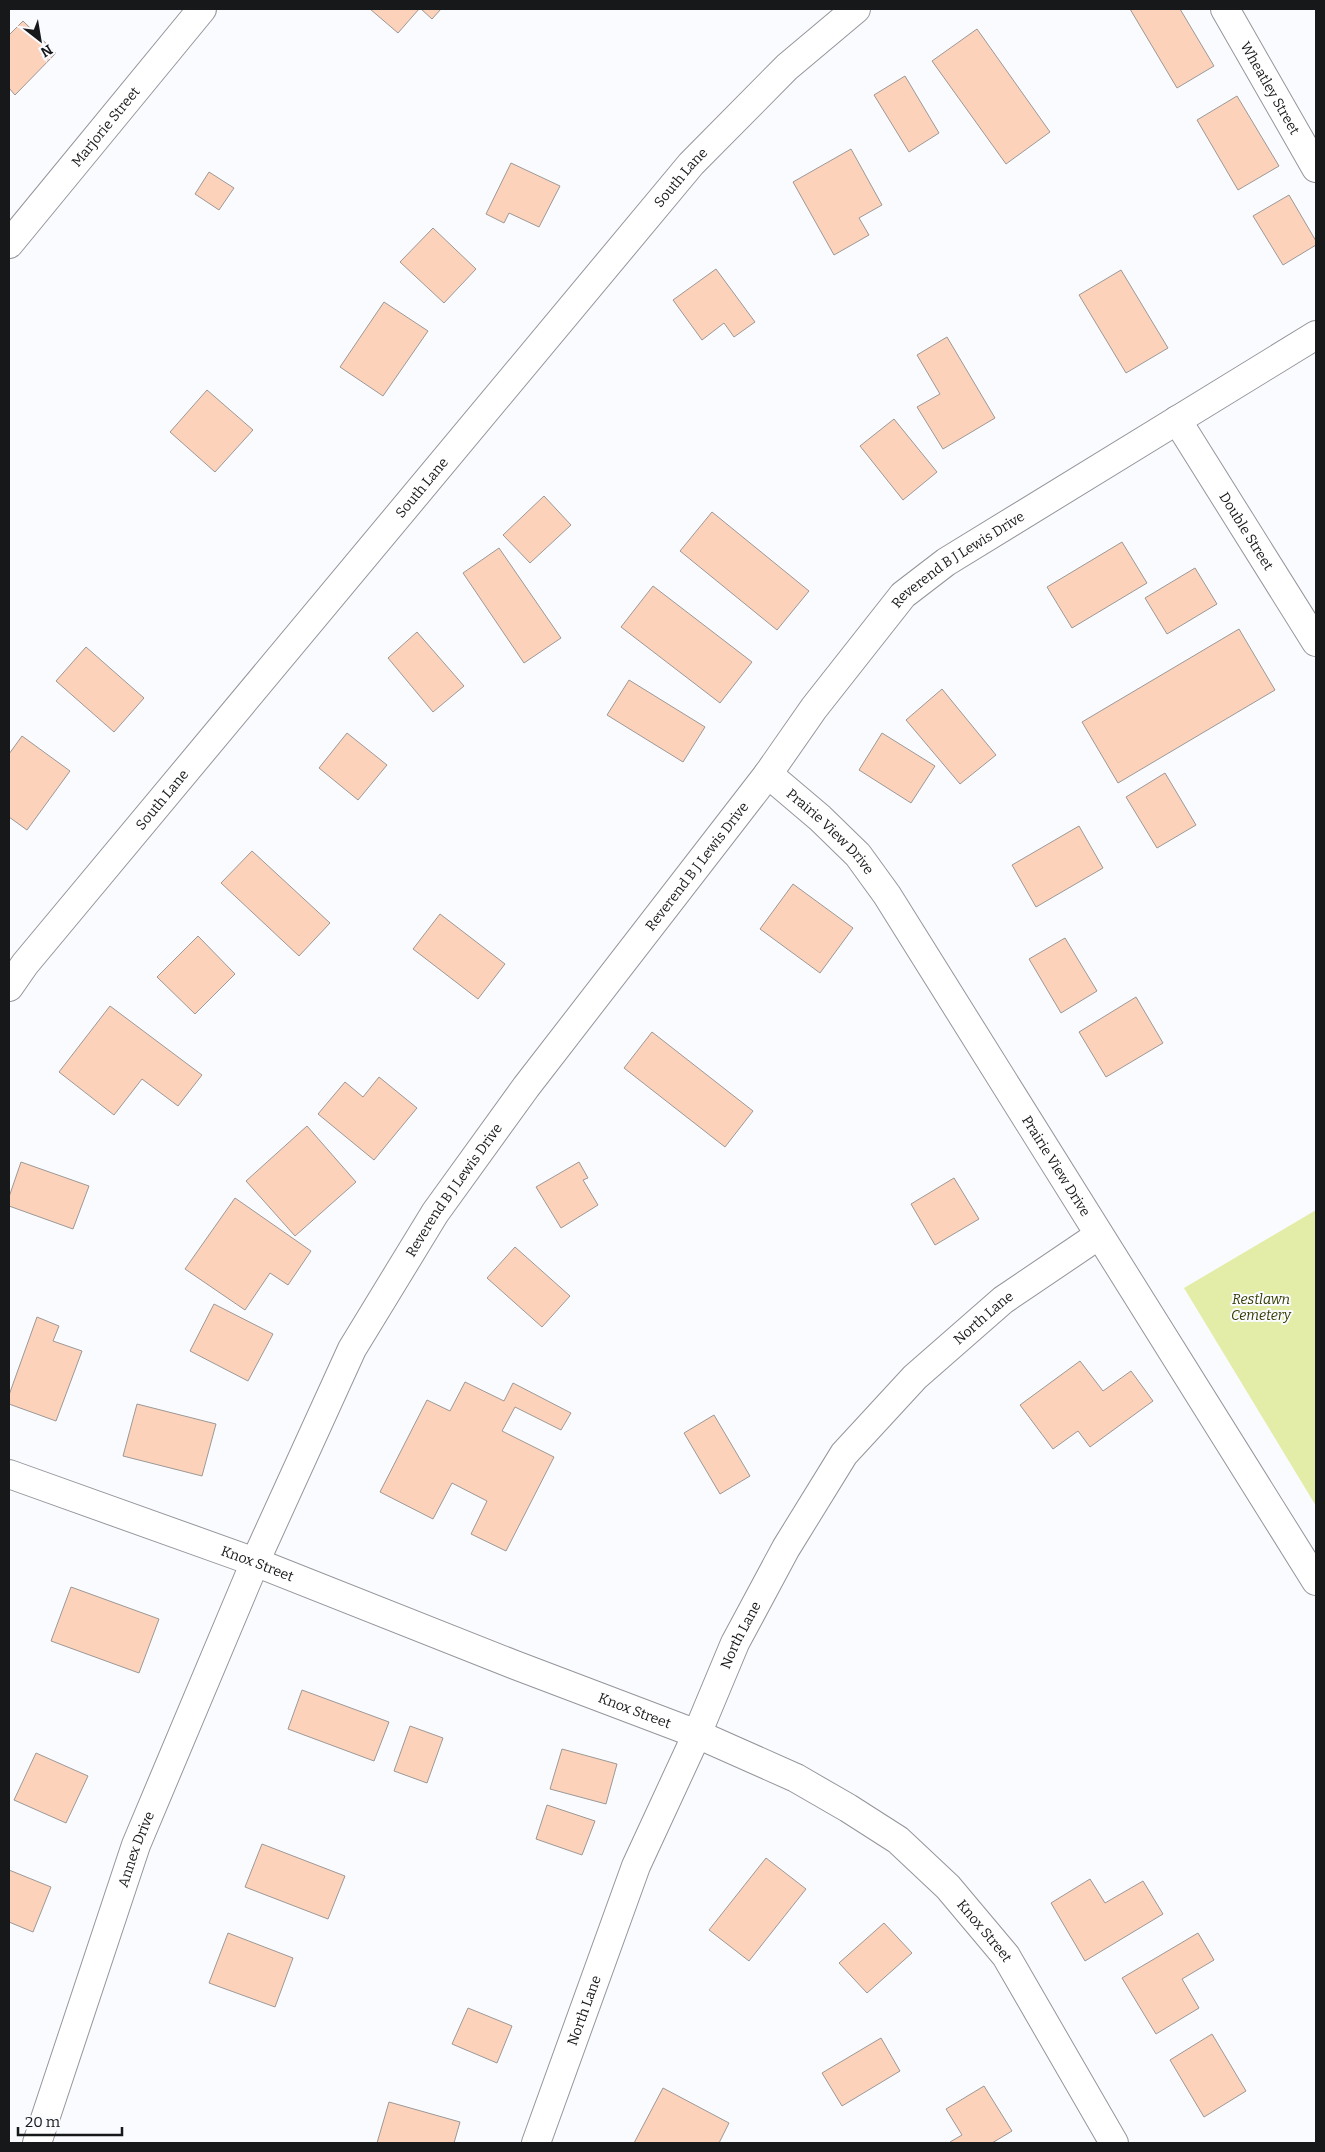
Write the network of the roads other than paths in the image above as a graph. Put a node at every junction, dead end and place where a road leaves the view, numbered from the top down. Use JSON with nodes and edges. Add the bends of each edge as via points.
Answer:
{"nodes":[{"id":1,"x":202,"y":9,"type":"edge"},
{"id":2,"x":856,"y":9,"type":"edge"},
{"id":3,"x":1225,"y":9,"type":"edge"},
{"id":4,"x":1316,"y":168,"type":"edge"},
{"id":5,"x":9,"y":244,"type":"edge"},
{"id":6,"x":1316,"y":335,"type":"edge"},
{"id":7,"x":1176,"y":420,"type":"junction"},
{"id":8,"x":1316,"y":642,"type":"edge"},
{"id":9,"x":768,"y":774,"type":"junction"},
{"id":10,"x":9,"y":987,"type":"edge"},
{"id":11,"x":1099,"y":1236,"type":"junction"},
{"id":12,"x":9,"y":1474,"type":"edge"},
{"id":13,"x":255,"y":1562,"type":"junction"},
{"id":14,"x":1316,"y":1581,"type":"edge"},
{"id":15,"x":697,"y":1734,"type":"junction"},
{"id":16,"x":37,"y":2143,"type":"edge"},
{"id":17,"x":536,"y":2143,"type":"edge"},
{"id":18,"x":1114,"y":2143,"type":"edge"}],
"edges":[{"from":1,"to":5,"type":"street","name":"Marjorie Street"},
{"from":2,"to":10,"type":"street","name":"South Lane","via":[[787,67],[690,164]]},
{"from":3,"to":4,"type":"street","name":"Wheatley Street"},
{"from":6,"to":7,"type":"street","name":"Reverend B J Lewis Drive"},
{"from":7,"to":8,"type":"street","name":"Double Street"},
{"from":7,"to":9,"type":"street","name":"Reverend B J Lewis Drive","via":[[946,562],[903,595],[814,708]]},
{"from":9,"to":11,"type":"street","name":"Prairie View Drive","via":[[820,818],[864,863],[887,895]]},
{"from":9,"to":13,"type":"street","name":"Reverend B J Lewis Drive","via":[[526,1087],[435,1213],[352,1349]]},
{"from":11,"to":14,"type":"street","name":"Prairie View Drive"},
{"from":11,"to":15,"type":"street","name":"North Lane","via":[[1003,1300],[915,1377],[844,1454],[786,1548],[735,1643]]},
{"from":12,"to":13,"type":"street","name":"Knox Street"},
{"from":13,"to":15,"type":"street","name":"Knox Street"},
{"from":13,"to":16,"type":"street","name":"Annex Drive","via":[[136,1845]]},
{"from":15,"to":17,"type":"street","name":"North Lane","via":[[636,1866]]},
{"from":15,"to":18,"type":"street","name":"Knox Street","via":[[796,1778],[848,1808],[898,1840],[948,1887],[1006,1956]]}]}
